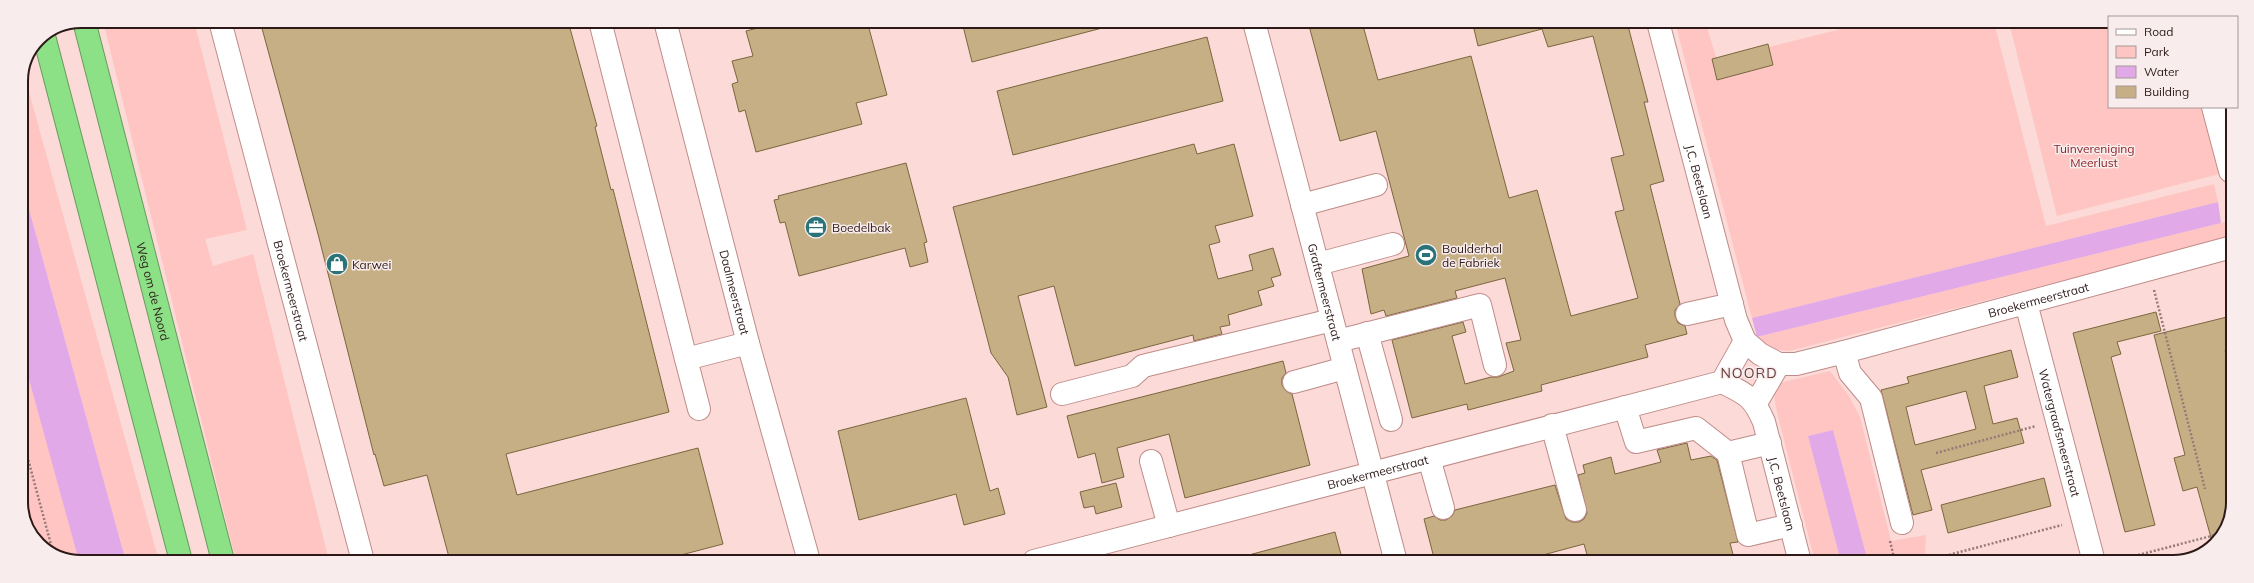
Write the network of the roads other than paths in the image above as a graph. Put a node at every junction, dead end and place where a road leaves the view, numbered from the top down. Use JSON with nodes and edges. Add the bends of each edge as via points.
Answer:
{"nodes":[{"id":1,"x":86,"y":28,"type":"edge"},
{"id":2,"x":222,"y":28,"type":"edge"},
{"id":3,"x":602,"y":28,"type":"edge"},
{"id":4,"x":667,"y":28,"type":"edge"},
{"id":5,"x":1256,"y":28,"type":"edge"},
{"id":6,"x":1660,"y":28,"type":"edge"},
{"id":7,"x":45,"y":41,"type":"edge"},
{"id":8,"x":2214,"y":108,"type":"edge"},
{"id":9,"x":2226,"y":155,"type":"edge"},
{"id":10,"x":1376,"y":185,"type":"dead end"},
{"id":11,"x":1302,"y":205,"type":"junction"},
{"id":12,"x":1393,"y":244,"type":"dead end"},
{"id":13,"x":2226,"y":249,"type":"edge"},
{"id":14,"x":1318,"y":264,"type":"junction"},
{"id":15,"x":2026,"y":303,"type":"junction"},
{"id":16,"x":1732,"y":304,"type":"junction"},
{"id":17,"x":1687,"y":314,"type":"dead end"},
{"id":18,"x":1332,"y":320,"type":"junction"},
{"id":19,"x":1368,"y":333,"type":"junction"},
{"id":20,"x":1338,"y":341,"type":"junction"},
{"id":21,"x":1745,"y":341,"type":"junction"},
{"id":22,"x":748,"y":343,"type":"junction"},
{"id":23,"x":1844,"y":352,"type":"junction"},
{"id":24,"x":686,"y":359,"type":"junction"},
{"id":25,"x":1495,"y":364,"type":"dead end"},
{"id":26,"x":1779,"y":364,"type":"junction"},
{"id":27,"x":1345,"y":368,"type":"junction"},
{"id":28,"x":1294,"y":382,"type":"dead end"},
{"id":29,"x":1722,"y":382,"type":"junction"},
{"id":30,"x":1062,"y":394,"type":"dead end"},
{"id":31,"x":1756,"y":403,"type":"junction"},
{"id":32,"x":1625,"y":406,"type":"junction"},
{"id":33,"x":699,"y":409,"type":"dead end"},
{"id":34,"x":1391,"y":420,"type":"dead end"},
{"id":35,"x":1552,"y":425,"type":"junction"},
{"id":36,"x":1770,"y":444,"type":"junction"},
{"id":37,"x":1728,"y":454,"type":"junction"},
{"id":38,"x":1430,"y":458,"type":"junction"},
{"id":39,"x":1151,"y":461,"type":"dead end"},
{"id":40,"x":1372,"y":472,"type":"junction"},
{"id":41,"x":1443,"y":508,"type":"dead end"},
{"id":42,"x":1575,"y":510,"type":"dead end"},
{"id":43,"x":1902,"y":523,"type":"dead end"},
{"id":44,"x":1791,"y":525,"type":"junction"},
{"id":45,"x":1169,"y":526,"type":"junction"},
{"id":46,"x":179,"y":555,"type":"edge"},
{"id":47,"x":221,"y":555,"type":"edge"},
{"id":48,"x":361,"y":555,"type":"edge"},
{"id":49,"x":807,"y":555,"type":"edge"},
{"id":50,"x":1081,"y":555,"type":"edge"},
{"id":51,"x":1394,"y":555,"type":"edge"},
{"id":52,"x":1798,"y":555,"type":"edge"},
{"id":53,"x":2092,"y":555,"type":"edge"}],
"edges":[{"from":1,"to":47,"type":"highway","name":"Weg om de Noord"},
{"from":2,"to":48,"type":"street","name":"Broekermeerstraat"},
{"from":3,"to":24,"type":"street"},
{"from":4,"to":22,"type":"street","name":"Daalmeerstraat"},
{"from":5,"to":11,"type":"street","name":"Graftermeerstraat"},
{"from":6,"to":16,"type":"street","name":"J.C. Beetslaan"},
{"from":7,"to":46,"type":"highway"},
{"from":8,"to":9,"type":"street"},
{"from":10,"to":11,"type":"street"},
{"from":11,"to":14,"type":"street","name":"Graftermeerstraat"},
{"from":12,"to":14,"type":"street"},
{"from":13,"to":15,"type":"street","name":"Broekermeerstraat"},
{"from":14,"to":18,"type":"street","name":"Graftermeerstraat"},
{"from":15,"to":23,"type":"street","name":"Broekermeerstraat"},
{"from":15,"to":53,"type":"street","name":"Watergraafsmeerstraat"},
{"from":16,"to":17,"type":"street"},
{"from":16,"to":21,"type":"street","name":"J.C. Beetslaan"},
{"from":18,"to":20,"type":"street","name":"Graftermeerstraat"},
{"from":18,"to":30,"type":"street","via":[[1143,366],[1132,376]]},
{"from":19,"to":20,"type":"street"},
{"from":19,"to":25,"type":"street","via":[[1480,304]]},
{"from":19,"to":34,"type":"street"},
{"from":20,"to":27,"type":"street","name":"Graftermeerstraat"},
{"from":21,"to":26,"type":"street","via":[[1760,354]]},
{"from":21,"to":29,"type":"street"},
{"from":22,"to":24,"type":"street"},
{"from":22,"to":49,"type":"street","name":"Daalmeerstraat"},
{"from":23,"to":26,"type":"street","name":"Broekermeerstraat","via":[[1796,364]]},
{"from":23,"to":43,"type":"street","via":[[1850,373],[1871,398]]},
{"from":24,"to":33,"type":"street"},
{"from":26,"to":31,"type":"street"},
{"from":27,"to":28,"type":"street"},
{"from":27,"to":40,"type":"street","name":"Graftermeerstraat"},
{"from":29,"to":31,"type":"street","via":[[1740,390]]},
{"from":29,"to":32,"type":"street","name":"Broekermeerstraat"},
{"from":31,"to":36,"type":"street","name":"J.C. Beetslaan"},
{"from":32,"to":35,"type":"street","name":"Broekermeerstraat"},
{"from":32,"to":37,"type":"street","via":[[1636,442],[1696,428]]},
{"from":35,"to":38,"type":"street","name":"Broekermeerstraat"},
{"from":35,"to":42,"type":"street"},
{"from":36,"to":37,"type":"street"},
{"from":36,"to":44,"type":"street","name":"J.C. Beetslaan"},
{"from":37,"to":44,"type":"street","via":[[1748,535]]},
{"from":38,"to":40,"type":"street","name":"Broekermeerstraat"},
{"from":38,"to":41,"type":"street"},
{"from":39,"to":45,"type":"street"},
{"from":40,"to":45,"type":"street","name":"Broekermeerstraat"},
{"from":40,"to":51,"type":"street","name":"Graftermeerstraat"},
{"from":44,"to":52,"type":"street","name":"J.C. Beetslaan"},
{"from":45,"to":50,"type":"street","name":"Broekermeerstraat"}]}
